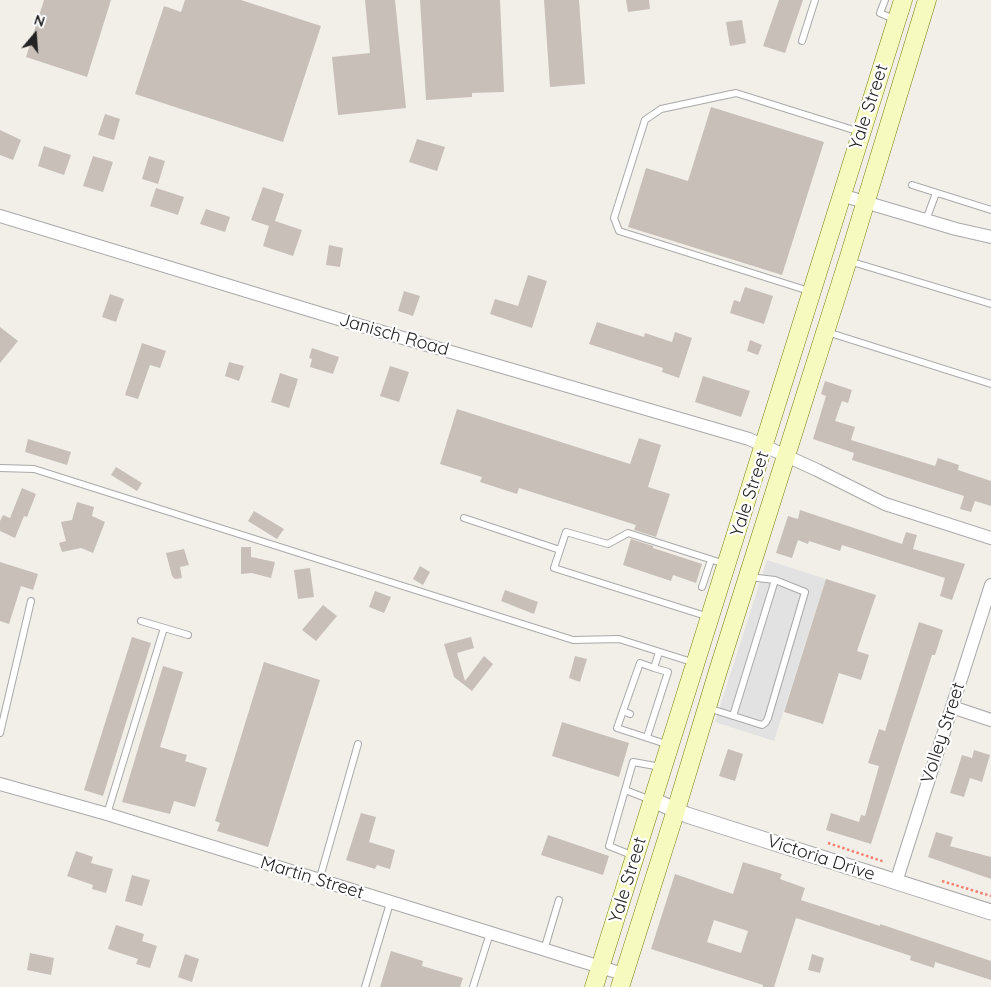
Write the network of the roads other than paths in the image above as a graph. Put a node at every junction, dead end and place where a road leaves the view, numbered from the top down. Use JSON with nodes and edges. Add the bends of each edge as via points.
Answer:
{"nodes":[{"id":1,"x":815,"y":0,"type":"edge"},
{"id":2,"x":885,"y":0,"type":"edge"},
{"id":3,"x":903,"y":0,"type":"edge"},
{"id":4,"x":927,"y":0,"type":"edge"},
{"id":5,"x":897,"y":20,"type":"junction"},
{"id":6,"x":802,"y":41,"type":"dead end"},
{"id":7,"x":861,"y":132,"type":"junction"},
{"id":8,"x":912,"y":185,"type":"dead end"},
{"id":9,"x":936,"y":192,"type":"junction"},
{"id":10,"x":841,"y":195,"type":"junction"},
{"id":11,"x":866,"y":202,"type":"junction"},
{"id":12,"x":991,"y":210,"type":"edge"},
{"id":13,"x":0,"y":216,"type":"edge"},
{"id":14,"x":926,"y":220,"type":"junction"},
{"id":15,"x":991,"y":238,"type":"edge"},
{"id":16,"x":848,"y":260,"type":"junction"},
{"id":17,"x":812,"y":291,"type":"junction"},
{"id":18,"x":991,"y":304,"type":"edge"},
{"id":19,"x":826,"y":332,"type":"junction"},
{"id":20,"x":991,"y":384,"type":"edge"},
{"id":21,"x":765,"y":446,"type":"junction"},
{"id":22,"x":786,"y":456,"type":"junction"},
{"id":23,"x":0,"y":468,"type":"edge"},
{"id":24,"x":464,"y":518,"type":"dead end"},
{"id":25,"x":991,"y":538,"type":"edge"},
{"id":26,"x":560,"y":550,"type":"junction"},
{"id":27,"x":719,"y":562,"type":"junction"},
{"id":28,"x":748,"y":577,"type":"junction"},
{"id":29,"x":775,"y":580,"type":"junction"},
{"id":30,"x":991,"y":585,"type":"edge"},
{"id":31,"x":702,"y":587,"type":"dead end"},
{"id":32,"x":31,"y":601,"type":"dead end"},
{"id":33,"x":711,"y":617,"type":"junction"},
{"id":34,"x":141,"y":621,"type":"dead end"},
{"id":35,"x":164,"y":628,"type":"junction"},
{"id":36,"x":188,"y":635,"type":"dead end"},
{"id":37,"x":659,"y":652,"type":"junction"},
{"id":38,"x":696,"y":664,"type":"junction"},
{"id":39,"x":654,"y":668,"type":"junction"},
{"id":40,"x":718,"y":671,"type":"junction"},
{"id":41,"x":655,"y":686,"type":"dead end"},
{"id":42,"x":662,"y":689,"type":"junction"},
{"id":43,"x":650,"y":702,"type":"dead end"},
{"id":44,"x":657,"y":705,"type":"junction"},
{"id":45,"x":952,"y":707,"type":"junction"},
{"id":46,"x":706,"y":708,"type":"junction"},
{"id":47,"x":623,"y":712,"type":"junction"},
{"id":48,"x":630,"y":714,"type":"dead end"},
{"id":49,"x":733,"y":716,"type":"junction"},
{"id":50,"x":644,"y":719,"type":"dead end"},
{"id":51,"x":991,"y":720,"type":"edge"},
{"id":52,"x":652,"y":722,"type":"junction"},
{"id":53,"x":0,"y":733,"type":"edge"},
{"id":54,"x":647,"y":738,"type":"junction"},
{"id":55,"x":358,"y":744,"type":"dead end"},
{"id":56,"x":670,"y":745,"type":"junction"},
{"id":57,"x":663,"y":768,"type":"junction"},
{"id":58,"x":0,"y":784,"type":"edge"},
{"id":59,"x":625,"y":790,"type":"junction"},
{"id":60,"x":652,"y":800,"type":"junction"},
{"id":61,"x":676,"y":810,"type":"junction"},
{"id":62,"x":107,"y":814,"type":"junction"},
{"id":63,"x":635,"y":856,"type":"junction"},
{"id":64,"x":319,"y":881,"type":"junction"},
{"id":65,"x":896,"y":882,"type":"junction"},
{"id":66,"x":559,"y":900,"type":"dead end"},
{"id":67,"x":390,"y":903,"type":"junction"},
{"id":68,"x":991,"y":912,"type":"edge"},
{"id":69,"x":490,"y":933,"type":"junction"},
{"id":70,"x":544,"y":950,"type":"junction"},
{"id":71,"x":600,"y":967,"type":"junction"},
{"id":72,"x":622,"y":981,"type":"edge"},
{"id":73,"x":365,"y":987,"type":"edge"},
{"id":74,"x":473,"y":987,"type":"edge"},
{"id":75,"x":594,"y":987,"type":"edge"}],
"edges":[{"from":1,"to":6,"type":"lane"},
{"from":2,"to":5,"type":"lane","via":[[880,14]]},
{"from":3,"to":5,"type":"main road","name":"Yale Street"},
{"from":4,"to":11,"type":"main road","name":"Yale Street"},
{"from":5,"to":7,"type":"main road","name":"Yale Street"},
{"from":7,"to":10,"type":"main road","name":"Yale Street"},
{"from":7,"to":17,"type":"lane","via":[[736,93],[661,108],[645,120],[614,218],[619,231]]},
{"from":8,"to":9,"type":"lane"},
{"from":9,"to":12,"type":"lane"},
{"from":9,"to":14,"type":"lane"},
{"from":10,"to":11,"type":"street"},
{"from":10,"to":17,"type":"main road","name":"Yale Street"},
{"from":11,"to":14,"type":"street"},
{"from":11,"to":16,"type":"main road","name":"Yale Street"},
{"from":13,"to":21,"type":"street","name":"Janisch Road"},
{"from":14,"to":15,"type":"street"},
{"from":16,"to":18,"type":"lane"},
{"from":16,"to":19,"type":"main road","name":"Yale Street"},
{"from":17,"to":21,"type":"main road","name":"Yale Street"},
{"from":19,"to":20,"type":"lane"},
{"from":19,"to":22,"type":"main road","name":"Yale Street"},
{"from":21,"to":22,"type":"street","name":"Janisch Road"},
{"from":21,"to":27,"type":"main road","name":"Yale Street"},
{"from":22,"to":25,"type":"street","name":"Janisch Road","via":[[885,504]]},
{"from":22,"to":28,"type":"main road","name":"Yale Street"},
{"from":23,"to":37,"type":"lane","via":[[34,469],[573,640],[619,639]]},
{"from":24,"to":26,"type":"lane"},
{"from":26,"to":27,"type":"lane","via":[[566,532],[608,544],[628,533]]},
{"from":26,"to":33,"type":"lane","via":[[554,568]]},
{"from":27,"to":31,"type":"lane"},
{"from":27,"to":33,"type":"main road","name":"Yale Street"},
{"from":28,"to":29,"type":"lane"},
{"from":28,"to":40,"type":"main road","name":"Yale Street"},
{"from":29,"to":49,"type":"lane"},
{"from":29,"to":49,"type":"lane","via":[[803,590],[805,595],[768,718],[762,725]]},
{"from":30,"to":45,"type":"street","name":"Volley Street"},
{"from":32,"to":53,"type":"lane"},
{"from":33,"to":38,"type":"main road","name":"Yale Street"},
{"from":34,"to":35,"type":"lane"},
{"from":35,"to":36,"type":"lane"},
{"from":35,"to":62,"type":"lane"},
{"from":37,"to":38,"type":"lane"},
{"from":37,"to":39,"type":"lane"},
{"from":38,"to":40,"type":"main road"},
{"from":38,"to":56,"type":"main road","name":"Yale Street"},
{"from":39,"to":42,"type":"lane","via":[[668,672]]},
{"from":39,"to":47,"type":"lane","via":[[640,663],[632,697]]},
{"from":40,"to":46,"type":"main road","name":"Yale Street"},
{"from":41,"to":42,"type":"lane"},
{"from":42,"to":44,"type":"lane"},
{"from":43,"to":44,"type":"lane"},
{"from":44,"to":52,"type":"lane"},
{"from":45,"to":51,"type":"street"},
{"from":45,"to":65,"type":"street","name":"Volley Street"},
{"from":46,"to":49,"type":"lane"},
{"from":46,"to":61,"type":"main road","name":"Yale Street"},
{"from":47,"to":48,"type":"lane"},
{"from":47,"to":54,"type":"lane","via":[[617,728]]},
{"from":50,"to":52,"type":"lane"},
{"from":52,"to":54,"type":"lane"},
{"from":54,"to":56,"type":"lane"},
{"from":55,"to":64,"type":"lane"},
{"from":56,"to":57,"type":"main road","name":"Yale Street"},
{"from":57,"to":59,"type":"lane","via":[[633,762]]},
{"from":57,"to":60,"type":"main road","name":"Yale Street"},
{"from":58,"to":62,"type":"street","name":"Martin Street"},
{"from":59,"to":60,"type":"lane"},
{"from":59,"to":63,"type":"lane","via":[[609,846]]},
{"from":60,"to":61,"type":"street","name":"Victoria Drive"},
{"from":60,"to":63,"type":"main road","name":"Yale Street"},
{"from":61,"to":65,"type":"street","name":"Victoria Drive"},
{"from":61,"to":72,"type":"main road","name":"Yale Street"},
{"from":62,"to":64,"type":"street","name":"Martin Street"},
{"from":63,"to":71,"type":"main road","name":"Yale Street"},
{"from":64,"to":67,"type":"street","name":"Martin Street"},
{"from":65,"to":68,"type":"street","name":"Victoria Drive"},
{"from":66,"to":70,"type":"lane"},
{"from":67,"to":69,"type":"street","name":"Martin Street"},
{"from":67,"to":73,"type":"lane"},
{"from":69,"to":70,"type":"street","name":"Martin Street"},
{"from":69,"to":74,"type":"lane"},
{"from":70,"to":71,"type":"street","name":"Martin Street"},
{"from":71,"to":72,"type":"street","name":"Martin Street"},
{"from":71,"to":75,"type":"main road","name":"Yale Street"}]}
